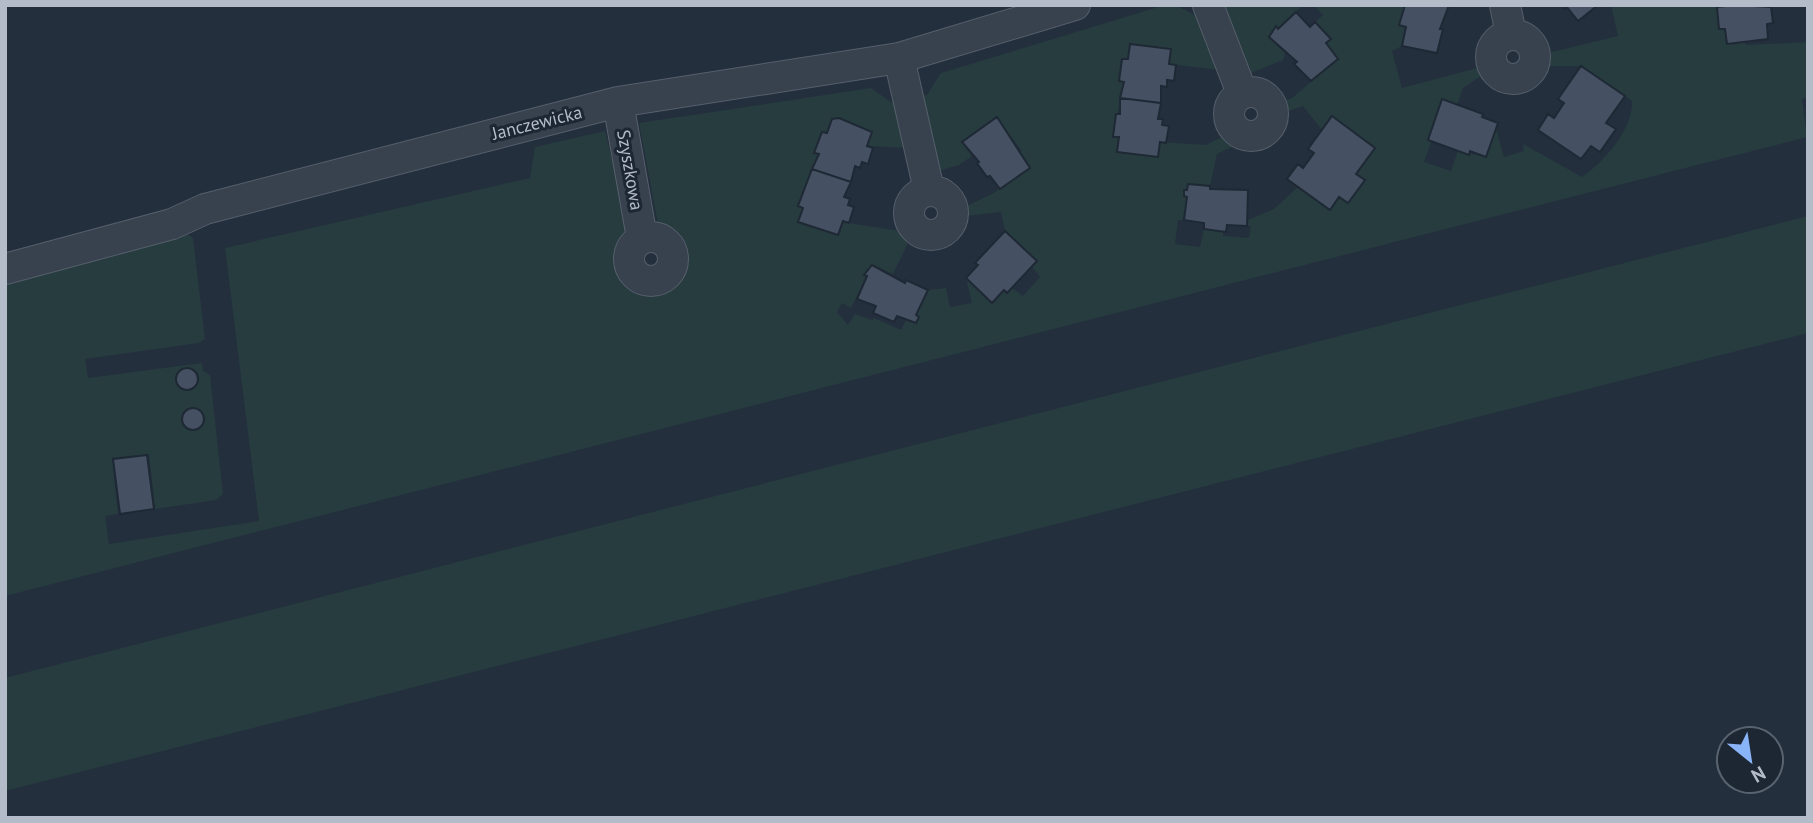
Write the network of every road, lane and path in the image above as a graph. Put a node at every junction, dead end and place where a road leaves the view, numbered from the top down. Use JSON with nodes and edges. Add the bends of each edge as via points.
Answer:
{"nodes":[{"id":1,"x":1075,"y":5,"type":"edge"},
{"id":2,"x":1208,"y":5,"type":"edge"},
{"id":3,"x":1505,"y":5,"type":"edge"},
{"id":4,"x":1511,"y":34,"type":"dead end"},
{"id":5,"x":899,"y":58,"type":"junction"},
{"id":6,"x":1242,"y":93,"type":"dead end"},
{"id":7,"x":618,"y":102,"type":"junction"},
{"id":8,"x":929,"y":190,"type":"dead end"},
{"id":9,"x":642,"y":238,"type":"dead end"},
{"id":10,"x":5,"y":269,"type":"edge"}],
"edges":[{"from":1,"to":5,"type":"street","name":"Janczewicka"},
{"from":2,"to":6,"type":"street"},
{"from":3,"to":4,"type":"street"},
{"from":5,"to":7,"type":"street","name":"Janczewicka"},
{"from":5,"to":8,"type":"street"},
{"from":7,"to":9,"type":"street","name":"Szyszkowa"},
{"from":7,"to":10,"type":"street","name":"Janczewicka","via":[[205,209],[172,224]]}]}
